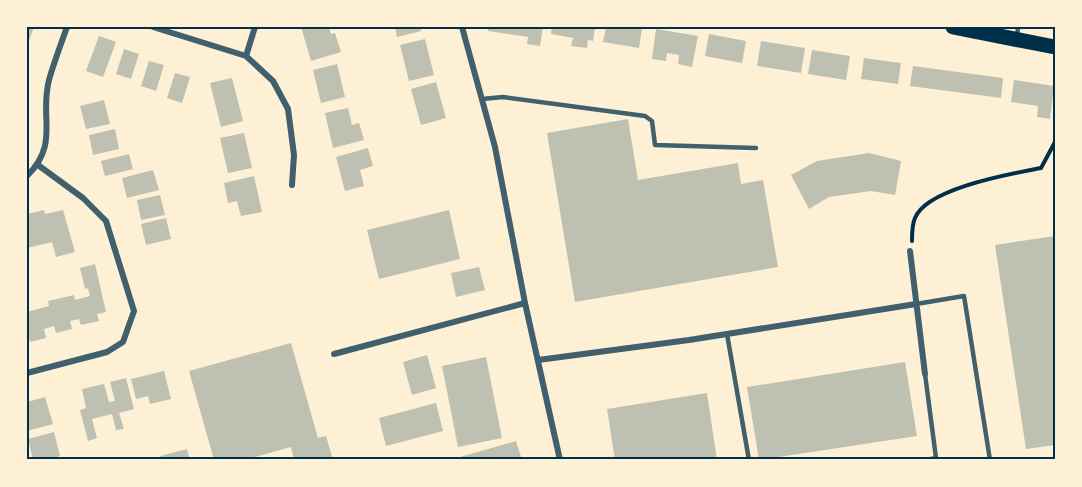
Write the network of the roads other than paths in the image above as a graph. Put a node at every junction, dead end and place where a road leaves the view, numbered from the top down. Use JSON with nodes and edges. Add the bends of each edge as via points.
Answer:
{"nodes":[{"id":1,"x":67,"y":27,"type":"edge"},
{"id":2,"x":153,"y":27,"type":"edge"},
{"id":3,"x":255,"y":27,"type":"edge"},
{"id":4,"x":462,"y":27,"type":"edge"},
{"id":5,"x":953,"y":27,"type":"edge"},
{"id":6,"x":1017,"y":33,"type":"edge"},
{"id":7,"x":1055,"y":47,"type":"edge"},
{"id":8,"x":246,"y":56,"type":"junction"},
{"id":9,"x":482,"y":99,"type":"junction"},
{"id":10,"x":756,"y":148,"type":"dead end"},
{"id":11,"x":38,"y":165,"type":"junction"},
{"id":12,"x":27,"y":176,"type":"edge"},
{"id":13,"x":292,"y":185,"type":"dead end"},
{"id":14,"x":910,"y":251,"type":"road end"},
{"id":15,"x":525,"y":303,"type":"junction"},
{"id":16,"x":916,"y":304,"type":"junction"},
{"id":17,"x":727,"y":334,"type":"junction"},
{"id":18,"x":334,"y":354,"type":"dead end"},
{"id":19,"x":538,"y":360,"type":"junction"},
{"id":20,"x":27,"y":373,"type":"edge"},
{"id":21,"x":925,"y":374,"type":"joint"},
{"id":22,"x":560,"y":460,"type":"edge"},
{"id":23,"x":749,"y":460,"type":"edge"},
{"id":24,"x":926,"y":460,"type":"edge"},
{"id":25,"x":990,"y":460,"type":"edge"}],
"edges":[{"from":1,"to":11,"type":"street","via":[[48,82],[46,147]]},
{"from":2,"to":8,"type":"street"},
{"from":3,"to":8,"type":"street"},
{"from":4,"to":9,"type":"street"},
{"from":5,"to":6,"type":"main road"},
{"from":6,"to":7,"type":"main road"},
{"from":8,"to":13,"type":"street","via":[[273,81],[288,109],[294,155]]},
{"from":9,"to":10,"type":"lane","via":[[503,98],[645,116],[652,120],[655,146]]},
{"from":9,"to":15,"type":"street"},
{"from":11,"to":12,"type":"street"},
{"from":11,"to":20,"type":"street","via":[[83,198],[106,221],[134,311],[123,342],[107,352]]},
{"from":14,"to":16,"type":"street"},
{"from":15,"to":18,"type":"street"},
{"from":15,"to":19,"type":"street"},
{"from":16,"to":17,"type":"street"},
{"from":16,"to":21,"type":"street"},
{"from":16,"to":25,"type":"lane","via":[[964,296]]},
{"from":17,"to":19,"type":"street"},
{"from":17,"to":23,"type":"lane"},
{"from":19,"to":22,"type":"street"},
{"from":21,"to":24,"type":"lane","via":[[936,458]]}]}
